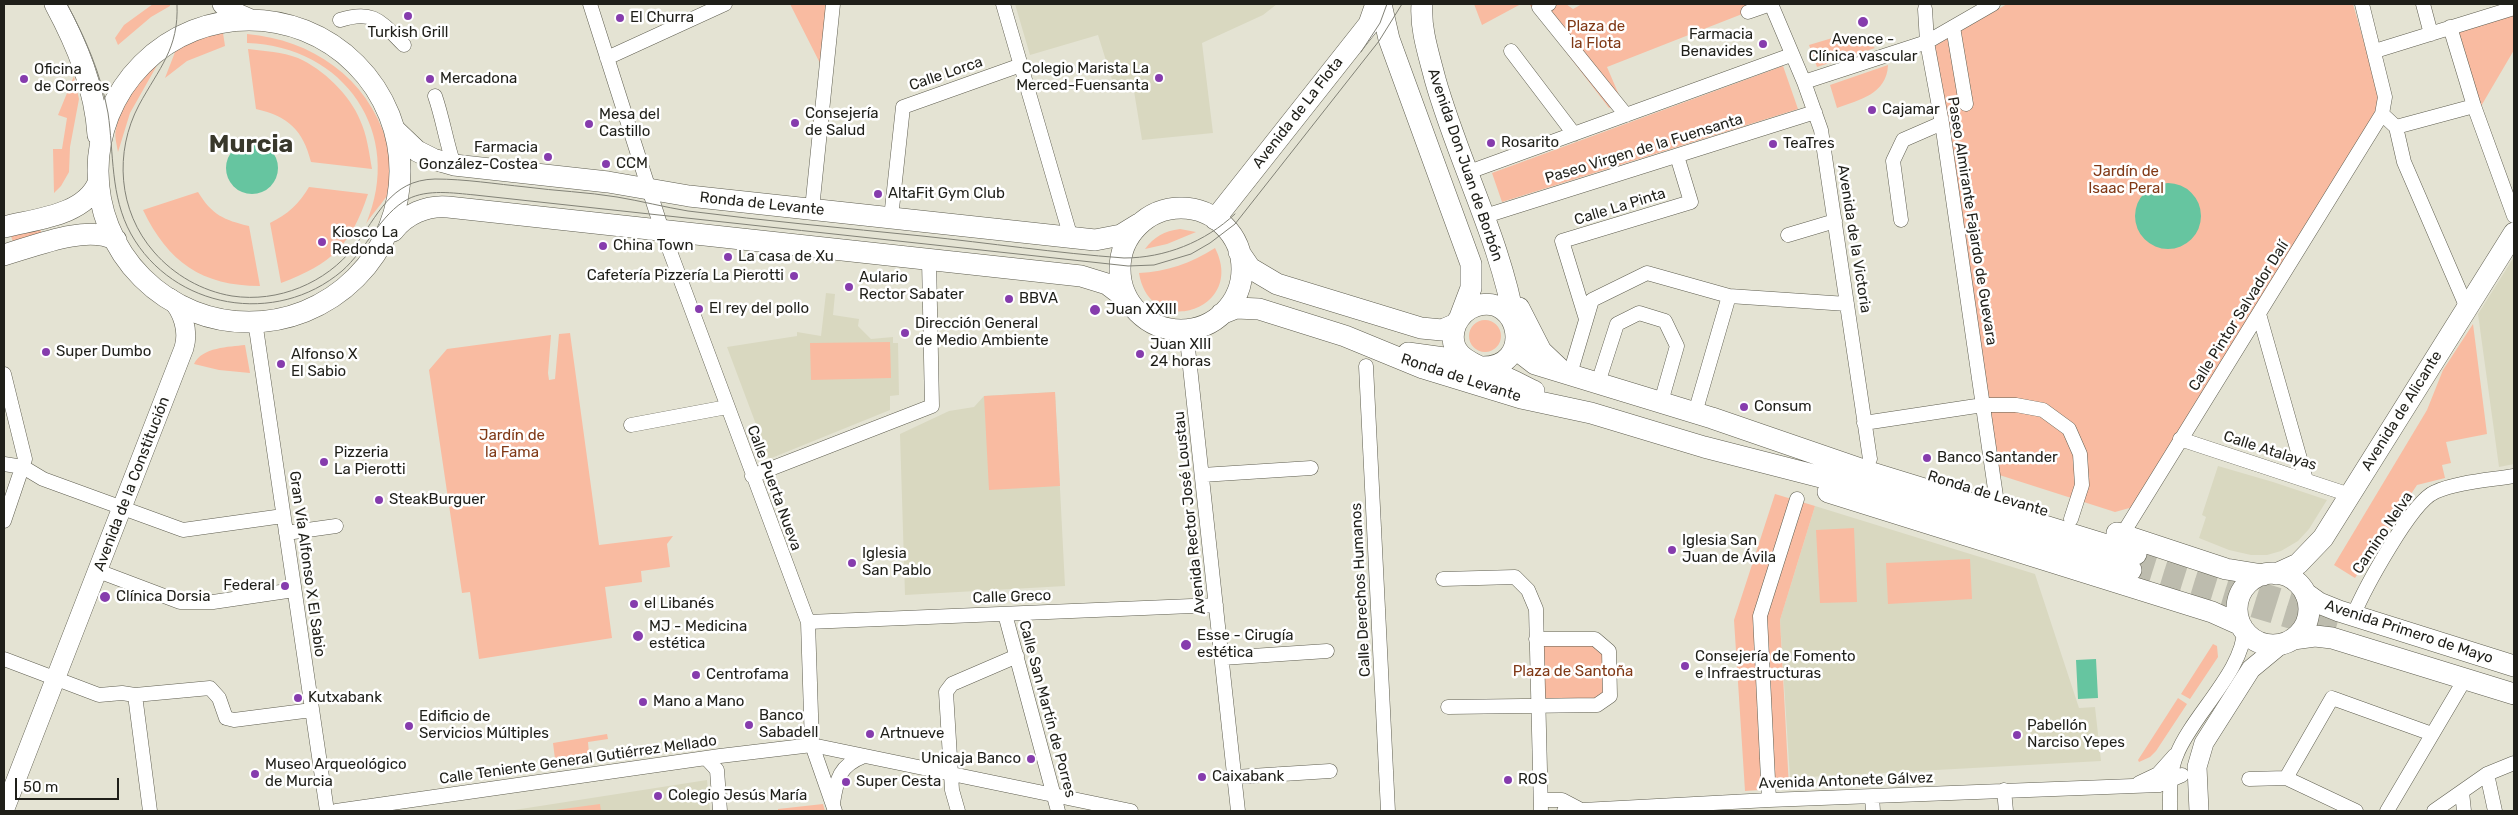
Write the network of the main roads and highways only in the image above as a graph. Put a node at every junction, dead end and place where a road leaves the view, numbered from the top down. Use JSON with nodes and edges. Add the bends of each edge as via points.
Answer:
{"nodes":[{"id":1,"x":55,"y":4,"type":"edge"},
{"id":2,"x":223,"y":4,"type":"edge"},
{"id":3,"x":1376,"y":4,"type":"edge"},
{"id":4,"x":1382,"y":4,"type":"edge"},
{"id":5,"x":1422,"y":4,"type":"edge"},
{"id":6,"x":268,"y":25,"type":"junction"},
{"id":7,"x":394,"y":128,"type":"junction"},
{"id":8,"x":99,"y":149,"type":"junction"},
{"id":9,"x":98,"y":183,"type":"junction"},
{"id":10,"x":1215,"y":219,"type":"junction"},
{"id":11,"x":1139,"y":224,"type":"junction"},
{"id":12,"x":4,"y":227,"type":"edge"},
{"id":13,"x":393,"y":231,"type":"junction"},
{"id":14,"x":2514,"y":233,"type":"edge"},
{"id":15,"x":116,"y":240,"type":"junction"},
{"id":16,"x":1239,"y":252,"type":"junction"},
{"id":17,"x":4,"y":255,"type":"edge"},
{"id":18,"x":1498,"y":262,"type":"junction"},
{"id":19,"x":170,"y":298,"type":"junction"},
{"id":20,"x":1128,"y":300,"type":"junction"},
{"id":21,"x":1221,"y":314,"type":"junction"},
{"id":22,"x":1458,"y":321,"type":"junction"},
{"id":23,"x":1515,"y":334,"type":"junction"},
{"id":24,"x":1345,"y":336,"type":"junction"},
{"id":25,"x":1474,"y":364,"type":"junction"},
{"id":26,"x":1570,"y":374,"type":"junction"},
{"id":27,"x":1590,"y":413,"type":"junction"},
{"id":28,"x":1703,"y":415,"type":"junction"},
{"id":29,"x":1704,"y":447,"type":"junction"},
{"id":30,"x":2269,"y":574,"type":"junction"},
{"id":31,"x":2305,"y":593,"type":"junction"},
{"id":32,"x":2242,"y":627,"type":"junction"},
{"id":33,"x":2286,"y":642,"type":"junction"},
{"id":34,"x":2514,"y":666,"type":"edge"},
{"id":35,"x":2514,"y":694,"type":"edge"},
{"id":36,"x":4,"y":811,"type":"edge"},
{"id":37,"x":2199,"y":811,"type":"edge"}],
"edges":[{"from":1,"to":8,"type":"main road","via":[[88,79],[97,118]]},
{"from":2,"to":6,"type":"main road","via":[[243,17]]},
{"from":3,"to":10,"type":"main road","name":"Avenida de La Flota","via":[[1369,24]]},
{"from":4,"to":22,"type":"main road","name":"Avenida Don Juan de Borbón","via":[[1389,39],[1472,266],[1471,288]]},
{"from":5,"to":18,"type":"main road","name":"Avenida Don Juan de Borbón","via":[[1431,65]]},
{"from":6,"to":7,"type":"main road","via":[[314,39],[341,56],[374,91]]},
{"from":6,"to":8,"type":"main road","via":[[213,23],[182,32],[158,46],[135,68],[117,93]]},
{"from":7,"to":11,"type":"main road","name":"Ronda de Levante","via":[[417,151],[454,165],[608,182],[689,196],[1072,238],[1106,239],[1122,235]]},
{"from":7,"to":13,"type":"main road","via":[[404,181],[402,203]]},
{"from":8,"to":9,"type":"main road"},
{"from":9,"to":12,"type":"main road","via":[[90,197],[74,208]]},
{"from":9,"to":15,"type":"main road","via":[[106,218]]},
{"from":10,"to":11,"type":"main road","via":[[1201,212],[1176,209],[1158,213]]},
{"from":10,"to":16,"type":"main road","via":[[1232,236]]},
{"from":11,"to":20,"type":"main road","via":[[1121,257],[1120,278]]},
{"from":13,"to":19,"type":"main road","via":[[371,264],[336,296],[293,316],[238,321],[207,314]]},
{"from":13,"to":20,"type":"main road","via":[[421,210],[440,206],[1091,278],[1113,287]]},
{"from":14,"to":30,"type":"main road","name":"Avenida de Alicante","via":[[2323,538],[2294,567]]},
{"from":15,"to":17,"type":"main road","via":[[83,234]]},
{"from":15,"to":19,"type":"main road","via":[[139,273]]},
{"from":16,"to":21,"type":"main road","via":[[1240,284],[1235,297]]},
{"from":16,"to":22,"type":"main road","via":[[1245,263],[1256,272],[1286,287],[1421,328],[1442,330]]},
{"from":18,"to":23,"type":"main road","name":"Avenida Don Juan de Borbón","via":[[1509,295]]},
{"from":18,"to":26,"type":"main road","via":[[1541,351]]},
{"from":19,"to":36,"type":"main road","name":"Avenida de la Constitución","via":[[185,326],[186,344]]},
{"from":20,"to":21,"type":"main road","via":[[1142,316],[1171,329],[1202,326]]},
{"from":21,"to":24,"type":"main road","name":"Ronda de Levante","via":[[1236,308],[1252,308]]},
{"from":22,"to":23,"type":"main road","via":[[1474,307],[1490,305],[1505,312]]},
{"from":22,"to":25,"type":"main road","via":[[1454,336],[1456,347]]},
{"from":23,"to":25,"type":"main road","via":[[1512,352],[1501,363]]},
{"from":23,"to":26,"type":"main road","name":"Ronda de Levante","via":[[1522,354],[1532,362]]},
{"from":24,"to":25,"type":"main road","via":[[1408,353]]},
{"from":24,"to":27,"type":"main road","name":"Ronda de Levante","via":[[1423,368],[1521,398]]},
{"from":25,"to":27,"type":"main road"},
{"from":26,"to":28,"type":"main road","name":"Ronda de Levante"},
{"from":27,"to":29,"type":"main road","name":"Ronda de Levante"},
{"from":28,"to":29,"type":"main road","name":"Ronda de Levante","via":[[2133,562]]},
{"from":28,"to":30,"type":"main road","name":"Ronda de Levante","via":[[1996,496],[2226,569]]},
{"from":29,"to":32,"type":"main road","name":"Ronda de Levante","via":[[1861,503],[2220,615]]},
{"from":30,"to":31,"type":"main road","via":[[2293,580]]},
{"from":30,"to":32,"type":"main road","via":[[2247,585],[2241,595],[2238,607]]},
{"from":31,"to":33,"type":"main road","via":[[2309,604],[2307,622],[2302,632]]},
{"from":31,"to":34,"type":"main road","name":"Avenida Primero de Mayo","via":[[2319,603],[2352,616]]},
{"from":32,"to":33,"type":"main road","via":[[2262,643]]},
{"from":33,"to":35,"type":"main road","name":"Avenida Primero de Mayo","via":[[2315,636],[2332,638]]},
{"from":33,"to":37,"type":"main road","via":[[2251,669],[2204,743],[2197,770]]}]}
